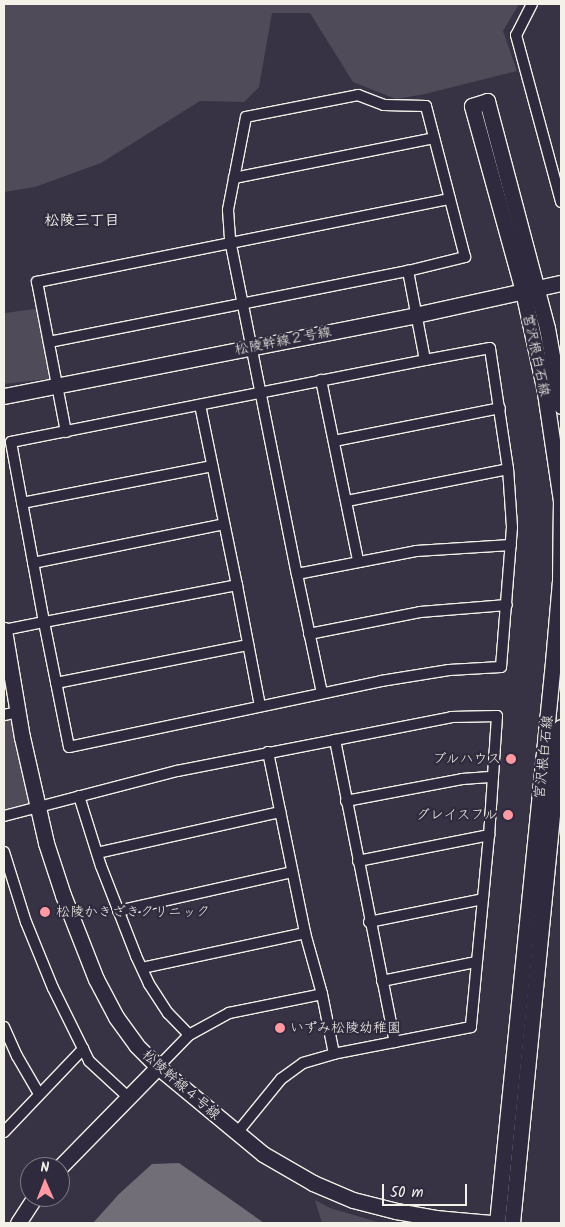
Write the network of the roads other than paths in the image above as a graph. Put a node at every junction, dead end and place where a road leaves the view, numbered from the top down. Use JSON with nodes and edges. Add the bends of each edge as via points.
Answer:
{"nodes":[{"id":1,"x":532,"y":4,"type":"edge"},
{"id":2,"x":487,"y":101,"type":"dead end"},
{"id":3,"x":434,"y":138,"type":"junction"},
{"id":4,"x":234,"y":178,"type":"junction"},
{"id":5,"x":558,"y":180,"type":"edge"},
{"id":6,"x":450,"y":199,"type":"junction"},
{"id":7,"x":561,"y":202,"type":"edge"},
{"id":8,"x":230,"y":243,"type":"junction"},
{"id":9,"x":408,"y":271,"type":"junction"},
{"id":10,"x":561,"y":282,"type":"edge"},
{"id":11,"x":530,"y":289,"type":"junction"},
{"id":12,"x":242,"y":302,"type":"junction"},
{"id":13,"x":415,"y":315,"type":"junction"},
{"id":14,"x":49,"y":342,"type":"junction"},
{"id":15,"x":252,"y":347,"type":"junction"},
{"id":16,"x":425,"y":360,"type":"junction"},
{"id":17,"x":321,"y":380,"type":"junction"},
{"id":18,"x":57,"y":386,"type":"junction"},
{"id":19,"x":260,"y":391,"type":"junction"},
{"id":20,"x":4,"y":396,"type":"edge"},
{"id":21,"x":200,"y":405,"type":"junction"},
{"id":22,"x":561,"y":406,"type":"edge"},
{"id":23,"x":500,"y":408,"type":"junction"},
{"id":24,"x":66,"y":432,"type":"junction"},
{"id":25,"x":334,"y":441,"type":"junction"},
{"id":26,"x":212,"y":466,"type":"junction"},
{"id":27,"x":508,"y":469,"type":"junction"},
{"id":28,"x":347,"y":501,"type":"junction"},
{"id":29,"x":22,"y":503,"type":"junction"},
{"id":30,"x":224,"y":524,"type":"junction"},
{"id":31,"x":511,"y":545,"type":"junction"},
{"id":32,"x":358,"y":561,"type":"junction"},
{"id":33,"x":34,"y":563,"type":"junction"},
{"id":34,"x":297,"y":574,"type":"junction"},
{"id":35,"x":236,"y":585,"type":"junction"},
{"id":36,"x":506,"y":606,"type":"junction"},
{"id":37,"x":44,"y":622,"type":"junction"},
{"id":38,"x":4,"y":630,"type":"edge"},
{"id":39,"x":309,"y":634,"type":"junction"},
{"id":40,"x":248,"y":645,"type":"junction"},
{"id":41,"x":56,"y":683,"type":"junction"},
{"id":42,"x":322,"y":693,"type":"junction"},
{"id":43,"x":260,"y":706,"type":"junction"},
{"id":44,"x":11,"y":714,"type":"edge"},
{"id":45,"x":561,"y":726,"type":"edge"},
{"id":46,"x":335,"y":740,"type":"junction"},
{"id":47,"x":268,"y":752,"type":"junction"},
{"id":48,"x":493,"y":777,"type":"junction"},
{"id":49,"x":79,"y":796,"type":"junction"},
{"id":50,"x":346,"y":800,"type":"junction"},
{"id":51,"x":38,"y":806,"type":"junction"},
{"id":52,"x":280,"y":812,"type":"junction"},
{"id":53,"x":4,"y":816,"type":"edge"},
{"id":54,"x":489,"y":835,"type":"junction"},
{"id":55,"x":4,"y":852,"type":"edge"},
{"id":56,"x":97,"y":853,"type":"junction"},
{"id":57,"x":358,"y":861,"type":"junction"},
{"id":58,"x":292,"y":872,"type":"junction"},
{"id":59,"x":483,"y":899,"type":"junction"},
{"id":60,"x":118,"y":911,"type":"junction"},
{"id":61,"x":369,"y":922,"type":"junction"},
{"id":62,"x":305,"y":933,"type":"junction"},
{"id":63,"x":475,"y":962,"type":"junction"},
{"id":64,"x":142,"y":968,"type":"junction"},
{"id":65,"x":382,"y":981,"type":"junction"},
{"id":66,"x":322,"y":994,"type":"junction"},
{"id":67,"x":4,"y":1027,"type":"edge"},
{"id":68,"x":189,"y":1035,"type":"junction"},
{"id":69,"x":395,"y":1042,"type":"junction"},
{"id":70,"x":83,"y":1049,"type":"junction"},
{"id":71,"x":334,"y":1054,"type":"junction"},
{"id":72,"x":158,"y":1067,"type":"junction"},
{"id":73,"x":38,"y":1094,"type":"junction"},
{"id":74,"x":129,"y":1098,"type":"junction"},
{"id":75,"x":4,"y":1132,"type":"edge"},
{"id":76,"x":237,"y":1133,"type":"junction"},
{"id":77,"x":70,"y":1157,"type":"edge"},
{"id":78,"x":28,"y":1207,"type":"edge"},
{"id":79,"x":18,"y":1223,"type":"edge"},
{"id":80,"x":491,"y":1223,"type":"edge"},
{"id":81,"x":497,"y":1223,"type":"edge"},
{"id":82,"x":512,"y":1223,"type":"edge"}],
"edges":[{"from":1,"to":5,"type":"street","via":[[516,35]]},
{"from":2,"to":11,"type":"street"},
{"from":3,"to":4,"type":"street"},
{"from":3,"to":4,"type":"street","via":[[426,106],[384,105],[358,95],[246,117]]},
{"from":3,"to":6,"type":"street"},
{"from":4,"to":8,"type":"street","via":[[228,210]]},
{"from":5,"to":7,"type":"street"},
{"from":6,"to":8,"type":"street"},
{"from":6,"to":9,"type":"street","via":[[464,257]]},
{"from":8,"to":12,"type":"street"},
{"from":8,"to":14,"type":"street","via":[[37,282]]},
{"from":9,"to":12,"type":"street"},
{"from":9,"to":13,"type":"street"},
{"from":10,"to":11,"type":"street","name":"松陵幹線２号線"},
{"from":11,"to":13,"type":"street","name":"松陵幹線２号線"},
{"from":11,"to":22,"type":"street"},
{"from":11,"to":81,"type":"street","name":"宮沢根白石線","via":[[561,501],[560,580]]},
{"from":12,"to":14,"type":"street"},
{"from":12,"to":15,"type":"street"},
{"from":13,"to":15,"type":"street","name":"松陵幹線２号線"},
{"from":13,"to":16,"type":"street"},
{"from":14,"to":18,"type":"street"},
{"from":15,"to":18,"type":"street","name":"松陵幹線２号線"},
{"from":15,"to":19,"type":"street"},
{"from":16,"to":17,"type":"street"},
{"from":16,"to":23,"type":"street","via":[[490,348]]},
{"from":17,"to":19,"type":"street"},
{"from":17,"to":25,"type":"street"},
{"from":18,"to":20,"type":"street","name":"松陵幹線２号線"},
{"from":18,"to":24,"type":"street"},
{"from":19,"to":21,"type":"street"},
{"from":19,"to":34,"type":"street"},
{"from":21,"to":24,"type":"street"},
{"from":21,"to":26,"type":"street"},
{"from":23,"to":25,"type":"street"},
{"from":23,"to":27,"type":"street"},
{"from":24,"to":29,"type":"street","via":[[11,442]]},
{"from":25,"to":28,"type":"street"},
{"from":26,"to":29,"type":"street"},
{"from":26,"to":30,"type":"street"},
{"from":27,"to":28,"type":"street"},
{"from":27,"to":31,"type":"street"},
{"from":28,"to":32,"type":"street"},
{"from":29,"to":33,"type":"street"},
{"from":30,"to":33,"type":"street"},
{"from":30,"to":35,"type":"street"},
{"from":31,"to":32,"type":"street","via":[[416,551]]},
{"from":31,"to":36,"type":"street"},
{"from":32,"to":34,"type":"street"},
{"from":33,"to":37,"type":"street"},
{"from":34,"to":39,"type":"street"},
{"from":35,"to":37,"type":"street"},
{"from":35,"to":40,"type":"street"},
{"from":36,"to":39,"type":"street","via":[[420,612]]},
{"from":36,"to":42,"type":"street","via":[[501,667],[449,670]]},
{"from":37,"to":38,"type":"street"},
{"from":37,"to":41,"type":"street"},
{"from":38,"to":44,"type":"street","name":"松陵幹線４号線"},
{"from":39,"to":42,"type":"street"},
{"from":40,"to":41,"type":"street"},
{"from":40,"to":43,"type":"street"},
{"from":41,"to":43,"type":"street","via":[[69,747]]},
{"from":42,"to":43,"type":"street"},
{"from":44,"to":51,"type":"street","name":"松陵幹線４号線"},
{"from":45,"to":82,"type":"street"},
{"from":46,"to":47,"type":"street"},
{"from":46,"to":48,"type":"street","via":[[451,717],[497,716]]},
{"from":46,"to":50,"type":"street"},
{"from":47,"to":49,"type":"street","via":[[177,770]]},
{"from":47,"to":52,"type":"street"},
{"from":48,"to":50,"type":"street","via":[[462,779]]},
{"from":48,"to":54,"type":"street"},
{"from":49,"to":51,"type":"street"},
{"from":49,"to":56,"type":"street"},
{"from":50,"to":57,"type":"street"},
{"from":51,"to":53,"type":"street"},
{"from":51,"to":72,"type":"street","name":"松陵幹線４号線","via":[[63,895],[96,979],[136,1046]]},
{"from":52,"to":56,"type":"street"},
{"from":52,"to":58,"type":"street"},
{"from":54,"to":57,"type":"street"},
{"from":54,"to":59,"type":"street"},
{"from":55,"to":70,"type":"street","via":[[49,980]]},
{"from":56,"to":60,"type":"street"},
{"from":57,"to":61,"type":"street"},
{"from":58,"to":60,"type":"street"},
{"from":58,"to":62,"type":"street"},
{"from":59,"to":61,"type":"street"},
{"from":59,"to":63,"type":"street"},
{"from":60,"to":64,"type":"street"},
{"from":61,"to":65,"type":"street"},
{"from":62,"to":64,"type":"street"},
{"from":62,"to":66,"type":"street"},
{"from":63,"to":65,"type":"street"},
{"from":63,"to":69,"type":"street","via":[[470,1027]]},
{"from":64,"to":68,"type":"street","via":[[168,1013]]},
{"from":65,"to":69,"type":"street"},
{"from":66,"to":68,"type":"street","via":[[229,1013]]},
{"from":66,"to":71,"type":"street"},
{"from":67,"to":73,"type":"street"},
{"from":68,"to":72,"type":"street"},
{"from":69,"to":71,"type":"street"},
{"from":70,"to":73,"type":"street"},
{"from":70,"to":74,"type":"street","via":[[89,1061]]},
{"from":71,"to":76,"type":"street","via":[[291,1070]]},
{"from":72,"to":74,"type":"street"},
{"from":72,"to":76,"type":"street","name":"松陵幹線４号線"},
{"from":73,"to":75,"type":"street"},
{"from":74,"to":77,"type":"street"},
{"from":76,"to":80,"type":"street","name":"松陵幹線４号線","via":[[282,1167],[353,1200],[435,1218]]},
{"from":78,"to":79,"type":"street"}]}
